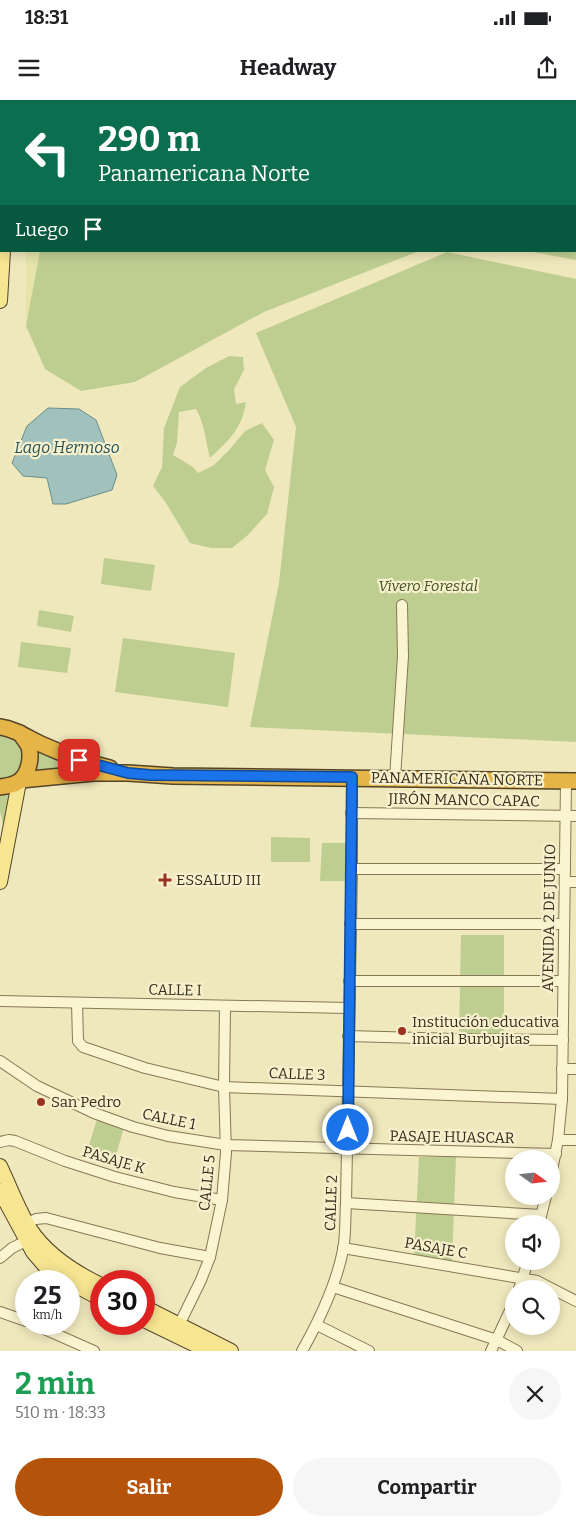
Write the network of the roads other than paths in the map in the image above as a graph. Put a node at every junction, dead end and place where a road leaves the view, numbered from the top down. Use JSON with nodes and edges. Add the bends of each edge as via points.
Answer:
{"nodes":[{"id":1,"x":3,"y":252,"type":"edge"},
{"id":2,"x":0,"y":295,"type":"edge"},
{"id":3,"x":402,"y":605,"type":"dead end"},
{"id":4,"x":8,"y":727,"type":"edge"},
{"id":5,"x":128,"y":773,"type":"junction"},
{"id":6,"x":352,"y":777,"type":"junction"},
{"id":7,"x":395,"y":778,"type":"junction"},
{"id":8,"x":20,"y":781,"type":"junction"},
{"id":9,"x":571,"y":781,"type":"edge"},
{"id":10,"x":0,"y":787,"type":"edge"},
{"id":11,"x":351,"y":813,"type":"junction"},
{"id":12,"x":571,"y":816,"type":"edge"},
{"id":13,"x":0,"y":824,"type":"edge"},
{"id":14,"x":0,"y":830,"type":"edge"},
{"id":15,"x":352,"y":869,"type":"junction"},
{"id":16,"x":565,"y":870,"type":"junction"},
{"id":17,"x":0,"y":882,"type":"edge"},
{"id":18,"x":564,"y":882,"type":"junction"},
{"id":19,"x":576,"y":882,"type":"edge"},
{"id":20,"x":350,"y":924,"type":"junction"},
{"id":21,"x":563,"y":924,"type":"junction"},
{"id":22,"x":349,"y":981,"type":"junction"},
{"id":23,"x":563,"y":981,"type":"junction"},
{"id":24,"x":0,"y":1002,"type":"edge"},
{"id":25,"x":77,"y":1003,"type":"junction"},
{"id":26,"x":225,"y":1006,"type":"junction"},
{"id":27,"x":349,"y":1008,"type":"junction"},
{"id":28,"x":348,"y":1036,"type":"junction"},
{"id":29,"x":563,"y":1040,"type":"junction"},
{"id":30,"x":0,"y":1061,"type":"edge"},
{"id":31,"x":562,"y":1069,"type":"junction"},
{"id":32,"x":576,"y":1069,"type":"edge"},
{"id":33,"x":224,"y":1087,"type":"junction"},
{"id":34,"x":348,"y":1091,"type":"junction"},
{"id":35,"x":562,"y":1099,"type":"junction"},
{"id":36,"x":558,"y":1140,"type":"junction"},
{"id":37,"x":576,"y":1140,"type":"edge"},
{"id":38,"x":0,"y":1142,"type":"edge"},
{"id":39,"x":226,"y":1145,"type":"junction"},
{"id":40,"x":347,"y":1149,"type":"junction"},
{"id":41,"x":557,"y":1150,"type":"edge"},
{"id":42,"x":505,"y":1153,"type":"edge"},
{"id":43,"x":0,"y":1166,"type":"edge"},
{"id":44,"x":0,"y":1191,"type":"edge"},
{"id":45,"x":222,"y":1200,"type":"junction"},
{"id":46,"x":346,"y":1203,"type":"junction"},
{"id":47,"x":505,"y":1217,"type":"edge"},
{"id":48,"x":23,"y":1225,"type":"junction"},
{"id":49,"x":26,"y":1241,"type":"junction"},
{"id":50,"x":343,"y":1248,"type":"junction"},
{"id":51,"x":210,"y":1256,"type":"junction"},
{"id":52,"x":0,"y":1258,"type":"edge"},
{"id":53,"x":51,"y":1270,"type":"edge"},
{"id":54,"x":525,"y":1270,"type":"edge"},
{"id":55,"x":523,"y":1278,"type":"junction"},
{"id":56,"x":90,"y":1280,"type":"edge"},
{"id":57,"x":333,"y":1288,"type":"junction"},
{"id":58,"x":576,"y":1302,"type":"edge"},
{"id":59,"x":0,"y":1312,"type":"edge"},
{"id":60,"x":155,"y":1313,"type":"edge"},
{"id":61,"x":15,"y":1317,"type":"edge"},
{"id":62,"x":505,"y":1322,"type":"edge"},
{"id":63,"x":155,"y":1325,"type":"edge"},
{"id":64,"x":179,"y":1325,"type":"junction"},
{"id":65,"x":317,"y":1325,"type":"junction"},
{"id":66,"x":58,"y":1335,"type":"edge"},
{"id":67,"x":497,"y":1340,"type":"junction"},
{"id":68,"x":189,"y":1342,"type":"edge"},
{"id":69,"x":94,"y":1351,"type":"edge"},
{"id":70,"x":208,"y":1351,"type":"edge"},
{"id":71,"x":231,"y":1351,"type":"edge"},
{"id":72,"x":302,"y":1351,"type":"edge"},
{"id":73,"x":369,"y":1351,"type":"edge"},
{"id":74,"x":491,"y":1351,"type":"edge"},
{"id":75,"x":517,"y":1351,"type":"edge"}],
"edges":[{"from":1,"to":2,"type":"main road"},
{"from":3,"to":7,"type":"street","via":[[403,656]]},
{"from":4,"to":5,"type":"highway","name":"PANAMERICANA NORTE","via":[[79,760]]},
{"from":4,"to":8,"type":"highway","via":[[28,746],[30,755],[26,773]]},
{"from":5,"to":6,"type":"highway","name":"PANAMERICANA NORTE"},
{"from":5,"to":8,"type":"highway","name":"PANAMERICANA NORTE","via":[[60,775]]},
{"from":6,"to":7,"type":"highway","name":"PANAMERICANA NORTE"},
{"from":6,"to":11,"type":"street","name":"CALLE 2"},
{"from":7,"to":9,"type":"highway","name":"PANAMERICANA NORTE"},
{"from":8,"to":10,"type":"highway","name":"PANAMERICANA NORTE"},
{"from":8,"to":17,"type":"main road"},
{"from":9,"to":12,"type":"street","name":"AVENIDA 2 DE JUNIO"},
{"from":11,"to":12,"type":"street","name":"JIRÓN MANCO CAPAC"},
{"from":11,"to":15,"type":"street","name":"CALLE 2"},
{"from":12,"to":16,"type":"street","name":"AVENIDA 2 DE JUNIO"},
{"from":13,"to":14,"type":"main road"},
{"from":15,"to":16,"type":"street"},
{"from":15,"to":20,"type":"street","name":"CALLE 2"},
{"from":16,"to":18,"type":"street","name":"AVENIDA 2 DE JUNIO"},
{"from":18,"to":19,"type":"street"},
{"from":18,"to":21,"type":"street","name":"AVENIDA 2 DE JUNIO"},
{"from":20,"to":21,"type":"street"},
{"from":20,"to":22,"type":"street","name":"CALLE 2"},
{"from":21,"to":23,"type":"street","name":"AVENIDA 2 DE JUNIO"},
{"from":22,"to":23,"type":"street"},
{"from":22,"to":27,"type":"street","name":"CALLE 2"},
{"from":23,"to":29,"type":"street","name":"AVENIDA 2 DE JUNIO"},
{"from":24,"to":25,"type":"street","name":"CALLE I"},
{"from":25,"to":26,"type":"street","name":"CALLE I"},
{"from":25,"to":33,"type":"street","name":"CALLE 3","via":[[78,1041],[83,1047],[145,1068]]},
{"from":26,"to":27,"type":"street","name":"CALLE I"},
{"from":26,"to":33,"type":"street","name":"CALLE 5"},
{"from":27,"to":28,"type":"street","name":"CALLE 2"},
{"from":28,"to":29,"type":"street"},
{"from":28,"to":34,"type":"street","name":"CALLE 2"},
{"from":29,"to":31,"type":"street","name":"AVENIDA 2 DE JUNIO"},
{"from":30,"to":39,"type":"street","name":"CALLE 1","via":[[38,1086],[129,1126]]},
{"from":31,"to":32,"type":"street"},
{"from":31,"to":35,"type":"street","name":"AVENIDA 2 DE JUNIO"},
{"from":33,"to":34,"type":"street","name":"CALLE 3"},
{"from":33,"to":39,"type":"street","name":"CALLE 5"},
{"from":34,"to":35,"type":"street","name":"CALLE 3"},
{"from":34,"to":40,"type":"street","name":"CALLE 2"},
{"from":35,"to":36,"type":"street","name":"AVENIDA 2 DE JUNIO"},
{"from":36,"to":37,"type":"street"},
{"from":36,"to":41,"type":"street","name":"AVENIDA 2 DE JUNIO"},
{"from":38,"to":45,"type":"street","name":"PASAJE K","via":[[15,1141],[78,1166],[156,1188]]},
{"from":39,"to":40,"type":"street","name":"CALLE 1"},
{"from":39,"to":45,"type":"street","name":"CALLE 5"},
{"from":40,"to":42,"type":"street","name":"PASAJE HUASCAR"},
{"from":40,"to":46,"type":"street","name":"CALLE 2"},
{"from":43,"to":48,"type":"main road"},
{"from":44,"to":48,"type":"main road"},
{"from":45,"to":51,"type":"street","name":"CALLE 5"},
{"from":46,"to":47,"type":"street"},
{"from":46,"to":50,"type":"street","name":"CALLE 2"},
{"from":48,"to":49,"type":"main road"},
{"from":48,"to":51,"type":"street","via":[[46,1218],[160,1248]]},
{"from":48,"to":56,"type":"main road","via":[[65,1265]]},
{"from":49,"to":52,"type":"street"},
{"from":49,"to":53,"type":"main road"},
{"from":50,"to":55,"type":"street","name":"PASAJE C"},
{"from":50,"to":57,"type":"street","name":"CALLE 2"},
{"from":51,"to":64,"type":"street","name":"CALLE 5","via":[[202,1280]]},
{"from":54,"to":55,"type":"street"},
{"from":55,"to":58,"type":"street","name":"PASAJE C","via":[[537,1281]]},
{"from":57,"to":65,"type":"street","name":"CALLE 2"},
{"from":57,"to":67,"type":"street"},
{"from":59,"to":61,"type":"street"},
{"from":60,"to":64,"type":"main road"},
{"from":62,"to":67,"type":"street"},
{"from":63,"to":68,"type":"main road"},
{"from":64,"to":68,"type":"main road"},
{"from":65,"to":72,"type":"street","name":"CALLE 2"},
{"from":65,"to":73,"type":"street"},
{"from":66,"to":69,"type":"street"},
{"from":67,"to":74,"type":"street"},
{"from":67,"to":75,"type":"street"},
{"from":68,"to":70,"type":"main road"},
{"from":68,"to":71,"type":"main road"}]}
